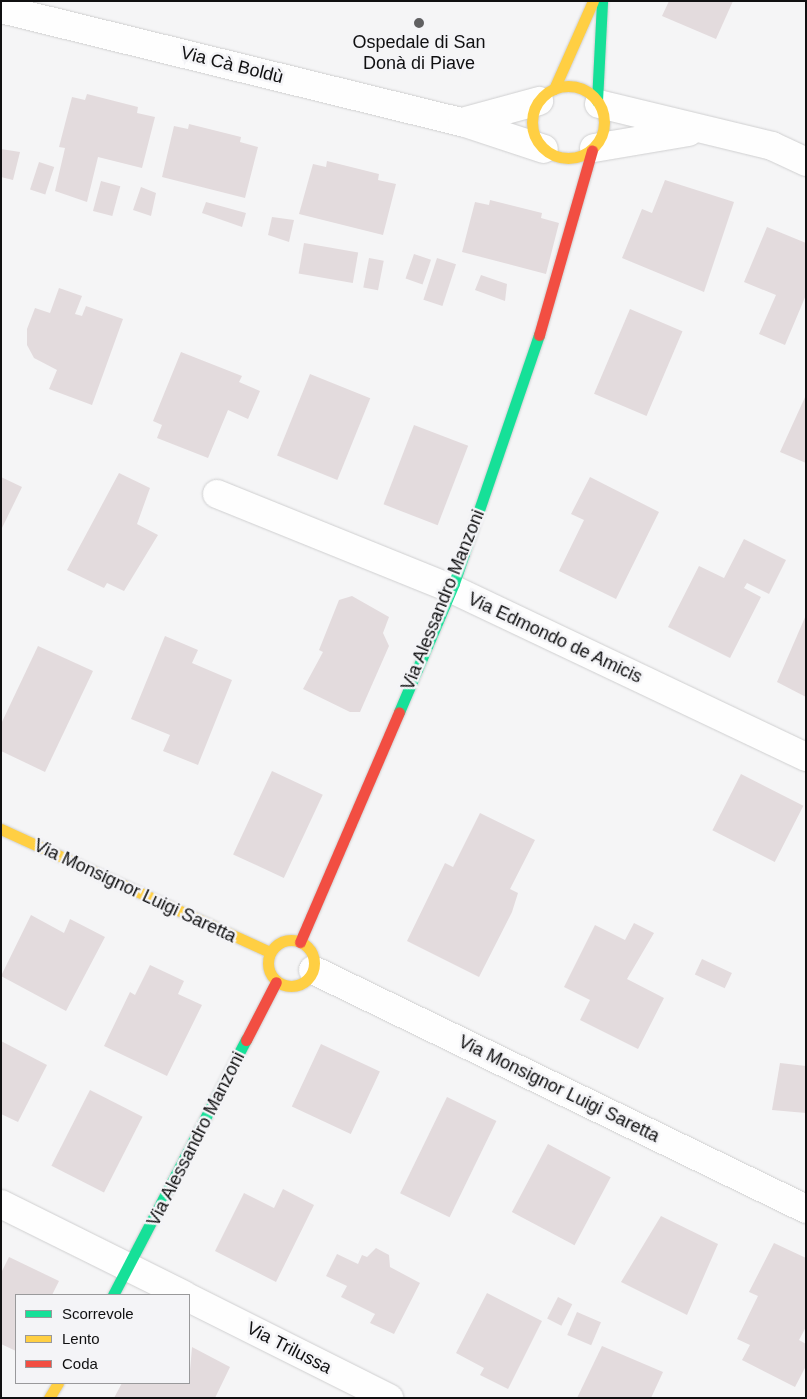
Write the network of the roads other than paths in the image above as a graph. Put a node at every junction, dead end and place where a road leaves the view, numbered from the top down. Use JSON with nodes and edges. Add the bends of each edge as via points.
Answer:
{"nodes":[{"id":1,"x":593,"y":1,"type":"edge"},
{"id":2,"x":602,"y":1,"type":"edge"},
{"id":3,"x":1,"y":9,"type":"edge"},
{"id":4,"x":546,"y":95,"type":"junction"},
{"id":5,"x":598,"y":102,"type":"junction"},
{"id":6,"x":462,"y":122,"type":"junction"},
{"id":7,"x":698,"y":131,"type":"junction"},
{"id":8,"x":593,"y":149,"type":"junction"},
{"id":9,"x":551,"y":157,"type":"junction"},
{"id":10,"x":806,"y":162,"type":"edge"},
{"id":11,"x":566,"y":184,"type":"dead end"},
{"id":12,"x":573,"y":222,"type":"junction"},
{"id":13,"x":217,"y":494,"type":"dead end"},
{"id":14,"x":452,"y":589,"type":"junction"},
{"id":15,"x":806,"y":757,"type":"edge"},
{"id":16,"x":1,"y":829,"type":"edge"},
{"id":17,"x":300,"y":942,"type":"junction"},
{"id":18,"x":270,"y":952,"type":"junction"},
{"id":19,"x":313,"y":970,"type":"junction"},
{"id":20,"x":276,"y":982,"type":"junction"},
{"id":21,"x":1,"y":1204,"type":"edge"},
{"id":22,"x":806,"y":1208,"type":"edge"},
{"id":23,"x":130,"y":1268,"type":"junction"},
{"id":24,"x":114,"y":1294,"type":"edge"},
{"id":25,"x":182,"y":1294,"type":"edge"},
{"id":26,"x":190,"y":1298,"type":"edge"},
{"id":27,"x":57,"y":1384,"type":"edge"},
{"id":28,"x":49,"y":1398,"type":"edge"},
{"id":29,"x":389,"y":1398,"type":"edge"}],
"edges":[{"from":1,"to":4,"type":"street"},
{"from":2,"to":5,"type":"street"},
{"from":3,"to":6,"type":"street","name":"Via Cà Boldù"},
{"from":4,"to":5,"type":"street","via":[[580,88]]},
{"from":4,"to":6,"type":"street","name":"Via Cà Boldù"},
{"from":4,"to":9,"type":"street","via":[[532,128]]},
{"from":5,"to":7,"type":"street"},
{"from":5,"to":8,"type":"street","via":[[604,127]]},
{"from":6,"to":9,"type":"street","name":"Via Cà Boldù"},
{"from":7,"to":8,"type":"street"},
{"from":7,"to":10,"type":"street","via":[[772,146]]},
{"from":8,"to":9,"type":"street","via":[[569,158]]},
{"from":8,"to":12,"type":"street","name":"Via Alessandro Manzoni"},
{"from":11,"to":12,"type":"street","name":"Via Alessandro Manzoni"},
{"from":12,"to":14,"type":"street","name":"Via Alessandro Manzoni"},
{"from":13,"to":14,"type":"street","name":"Via Edmondo de Amicis"},
{"from":14,"to":15,"type":"street","name":"Via Edmondo de Amicis"},
{"from":14,"to":17,"type":"street","name":"Via Alessandro Manzoni"},
{"from":16,"to":18,"type":"street","name":"Via Monsignor Luigi Saretta"},
{"from":17,"to":18,"type":"street","via":[[280,942]]},
{"from":17,"to":19,"type":"street","via":[[314,957]]},
{"from":18,"to":20,"type":"street","via":[[269,971]]},
{"from":19,"to":20,"type":"street","via":[[298,985]]},
{"from":19,"to":22,"type":"street","name":"Via Monsignor Luigi Saretta"},
{"from":20,"to":23,"type":"street","name":"Via Alessandro Manzoni"},
{"from":21,"to":23,"type":"street"},
{"from":23,"to":24,"type":"street","name":"Via Alessandro Manzoni"},
{"from":23,"to":25,"type":"street"},
{"from":26,"to":29,"type":"street","name":"Via Trilussa"},
{"from":27,"to":28,"type":"street"}]}
